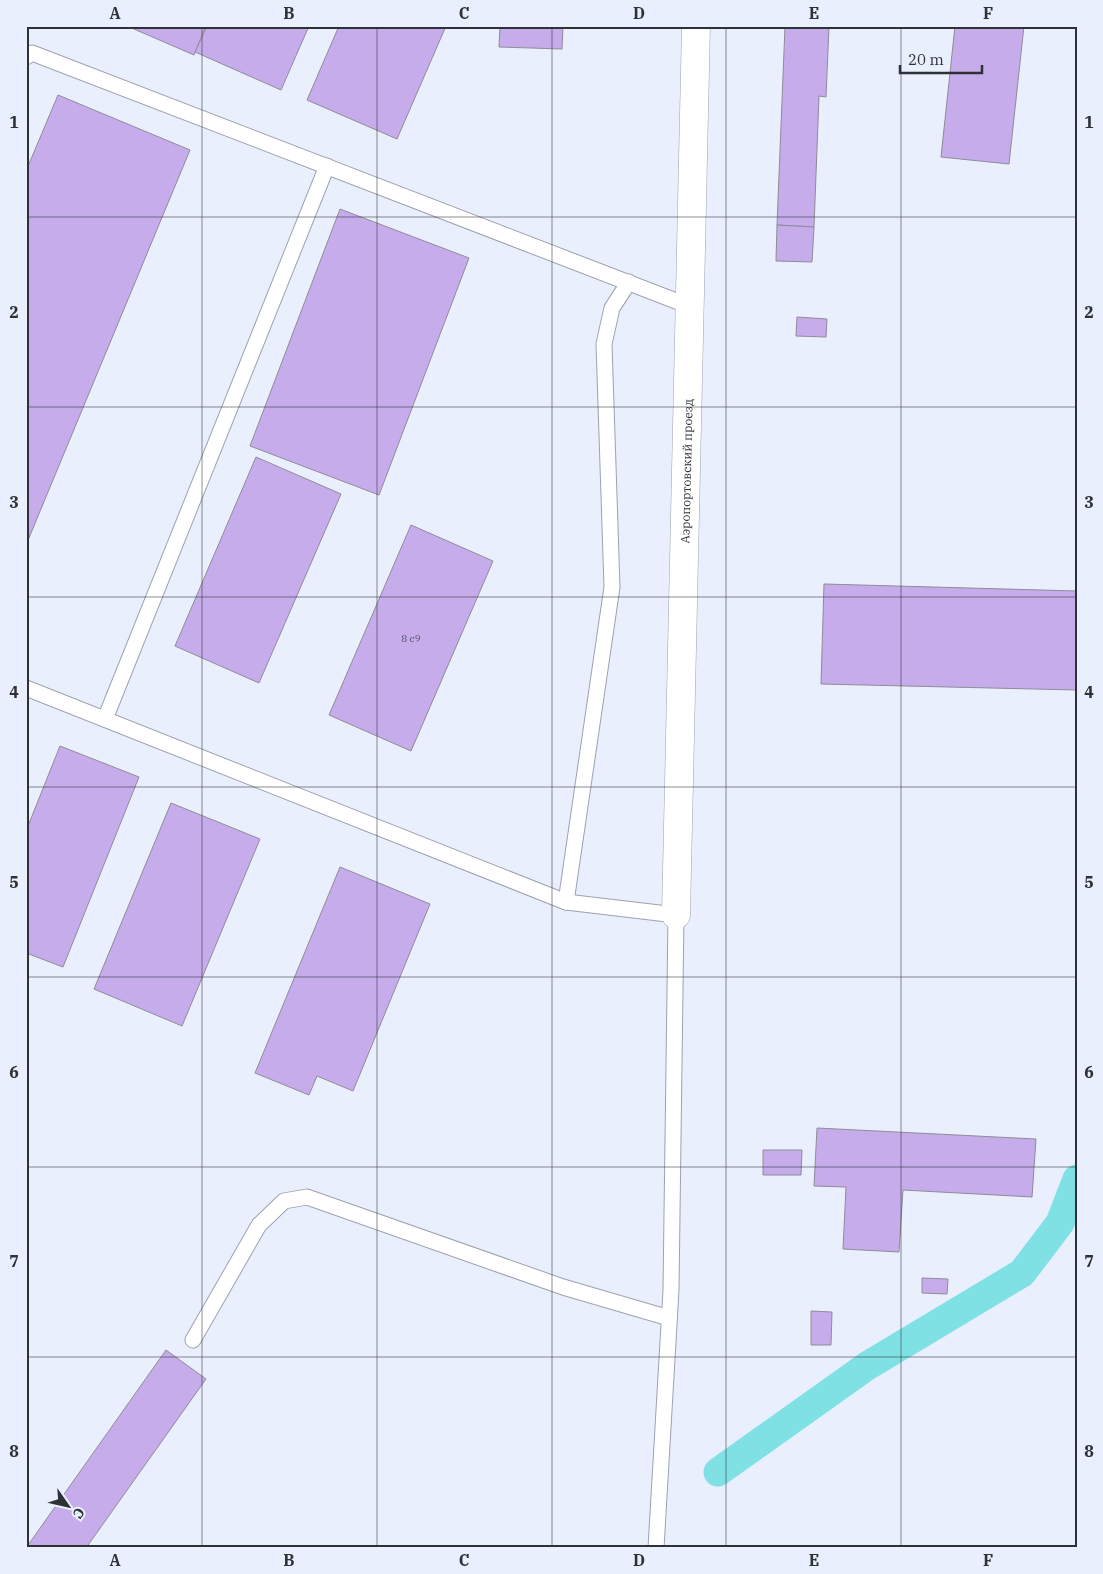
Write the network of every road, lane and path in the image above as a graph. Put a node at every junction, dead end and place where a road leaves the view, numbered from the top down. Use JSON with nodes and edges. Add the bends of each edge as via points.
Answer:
{"nodes":[{"id":1,"x":696,"y":26,"type":"edge"},
{"id":2,"x":26,"y":57,"type":"edge"},
{"id":3,"x":327,"y":166,"type":"junction"},
{"id":4,"x":629,"y":282,"type":"junction"},
{"id":5,"x":689,"y":306,"type":"junction"},
{"id":6,"x":26,"y":688,"type":"edge"},
{"id":7,"x":104,"y":719,"type":"junction"},
{"id":8,"x":566,"y":902,"type":"junction"},
{"id":9,"x":676,"y":915,"type":"junction"},
{"id":10,"x":669,"y":1318,"type":"junction"},
{"id":11,"x":193,"y":1340,"type":"dead end"},
{"id":12,"x":656,"y":1548,"type":"edge"}],
"edges":[{"from":1,"to":5,"type":"street","name":"Аэропортовский проезд"},
{"from":2,"to":3,"type":"lane","via":[[32,53]]},
{"from":3,"to":4,"type":"lane"},
{"from":3,"to":7,"type":"lane"},
{"from":4,"to":5,"type":"lane"},
{"from":4,"to":8,"type":"lane","via":[[612,308],[604,344],[612,587]]},
{"from":5,"to":9,"type":"street","name":"Аэропортовский проезд"},
{"from":6,"to":7,"type":"lane"},
{"from":7,"to":8,"type":"lane"},
{"from":8,"to":9,"type":"lane"},
{"from":9,"to":10,"type":"lane"},
{"from":10,"to":11,"type":"lane","via":[[563,1287],[307,1197],[284,1201],[258,1225]]},
{"from":10,"to":12,"type":"lane"}]}
